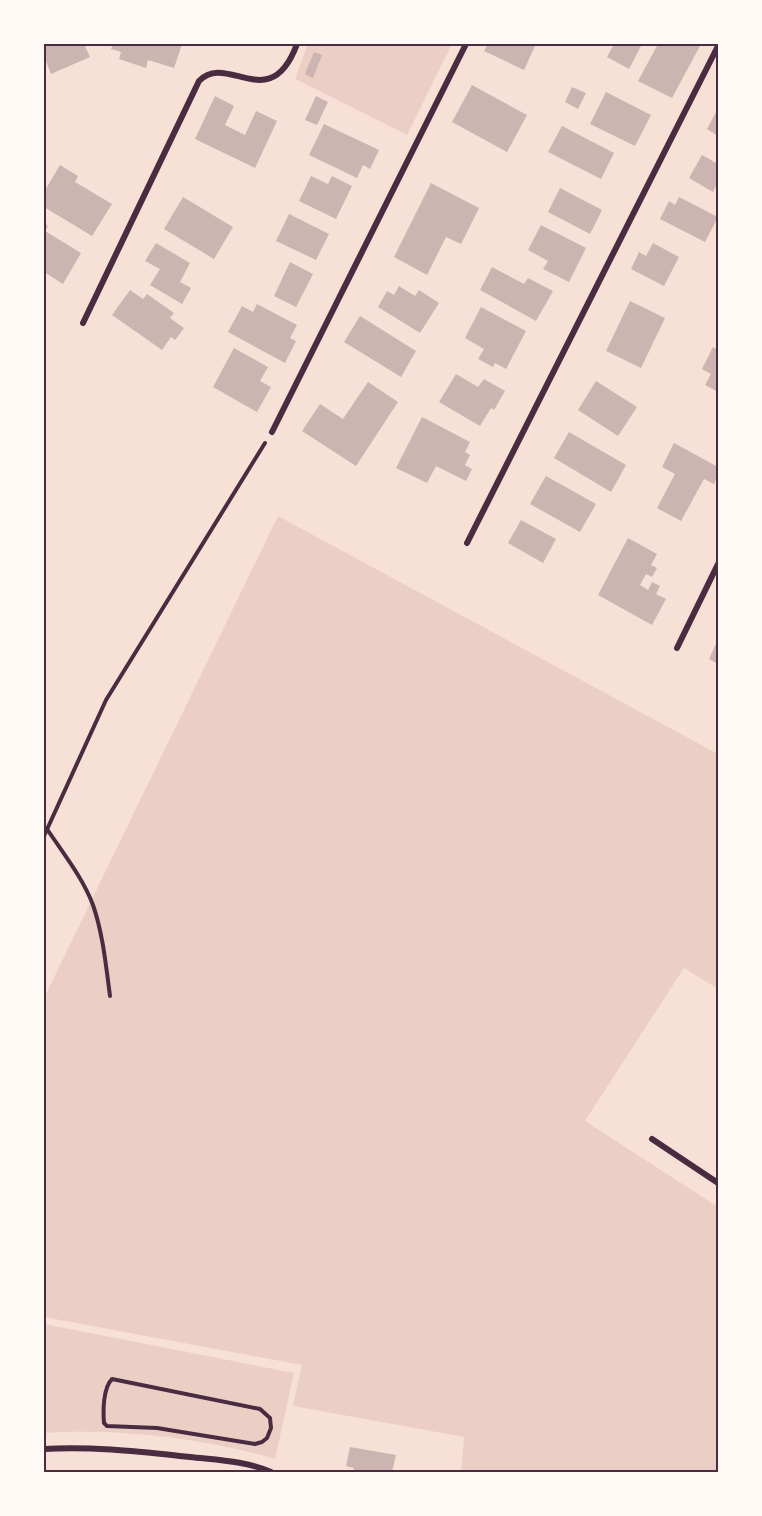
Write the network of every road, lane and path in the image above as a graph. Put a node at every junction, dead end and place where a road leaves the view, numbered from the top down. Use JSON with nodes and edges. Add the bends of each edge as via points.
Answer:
{"nodes":[{"id":1,"x":297,"y":44,"type":"edge"},
{"id":2,"x":466,"y":44,"type":"edge"},
{"id":3,"x":718,"y":46,"type":"edge"},
{"id":4,"x":83,"y":323,"type":"dead end"},
{"id":5,"x":272,"y":432,"type":"joint"},
{"id":6,"x":467,"y":543,"type":"dead end"},
{"id":7,"x":718,"y":564,"type":"edge"},
{"id":8,"x":677,"y":648,"type":"dead end"},
{"id":9,"x":47,"y":829,"type":"junction"},
{"id":10,"x":44,"y":836,"type":"edge"},
{"id":11,"x":110,"y":996,"type":"dead end"},
{"id":12,"x":652,"y":1139,"type":"dead end"},
{"id":13,"x":718,"y":1183,"type":"edge"},
{"id":14,"x":117,"y":1379,"type":"joint"},
{"id":15,"x":44,"y":1449,"type":"edge"},
{"id":16,"x":271,"y":1473,"type":"edge"}],
"edges":[{"from":1,"to":4,"type":"street","via":[[285,69],[269,78],[212,73],[199,81]]},
{"from":2,"to":5,"type":"street"},
{"from":3,"to":6,"type":"street"},
{"from":5,"to":9,"type":"path","via":[[106,700]]},
{"from":7,"to":8,"type":"street"},
{"from":9,"to":10,"type":"path"},
{"from":9,"to":11,"type":"path","via":[[93,904]]},
{"from":12,"to":13,"type":"street"},
{"from":14,"to":14,"type":"path","via":[[260,1409],[270,1419],[270,1431],[262,1442],[245,1443],[156,1428],[107,1426],[103,1416],[107,1386],[110,1380]]},
{"from":15,"to":16,"type":"street","via":[[165,1454],[259,1467]]}]}
